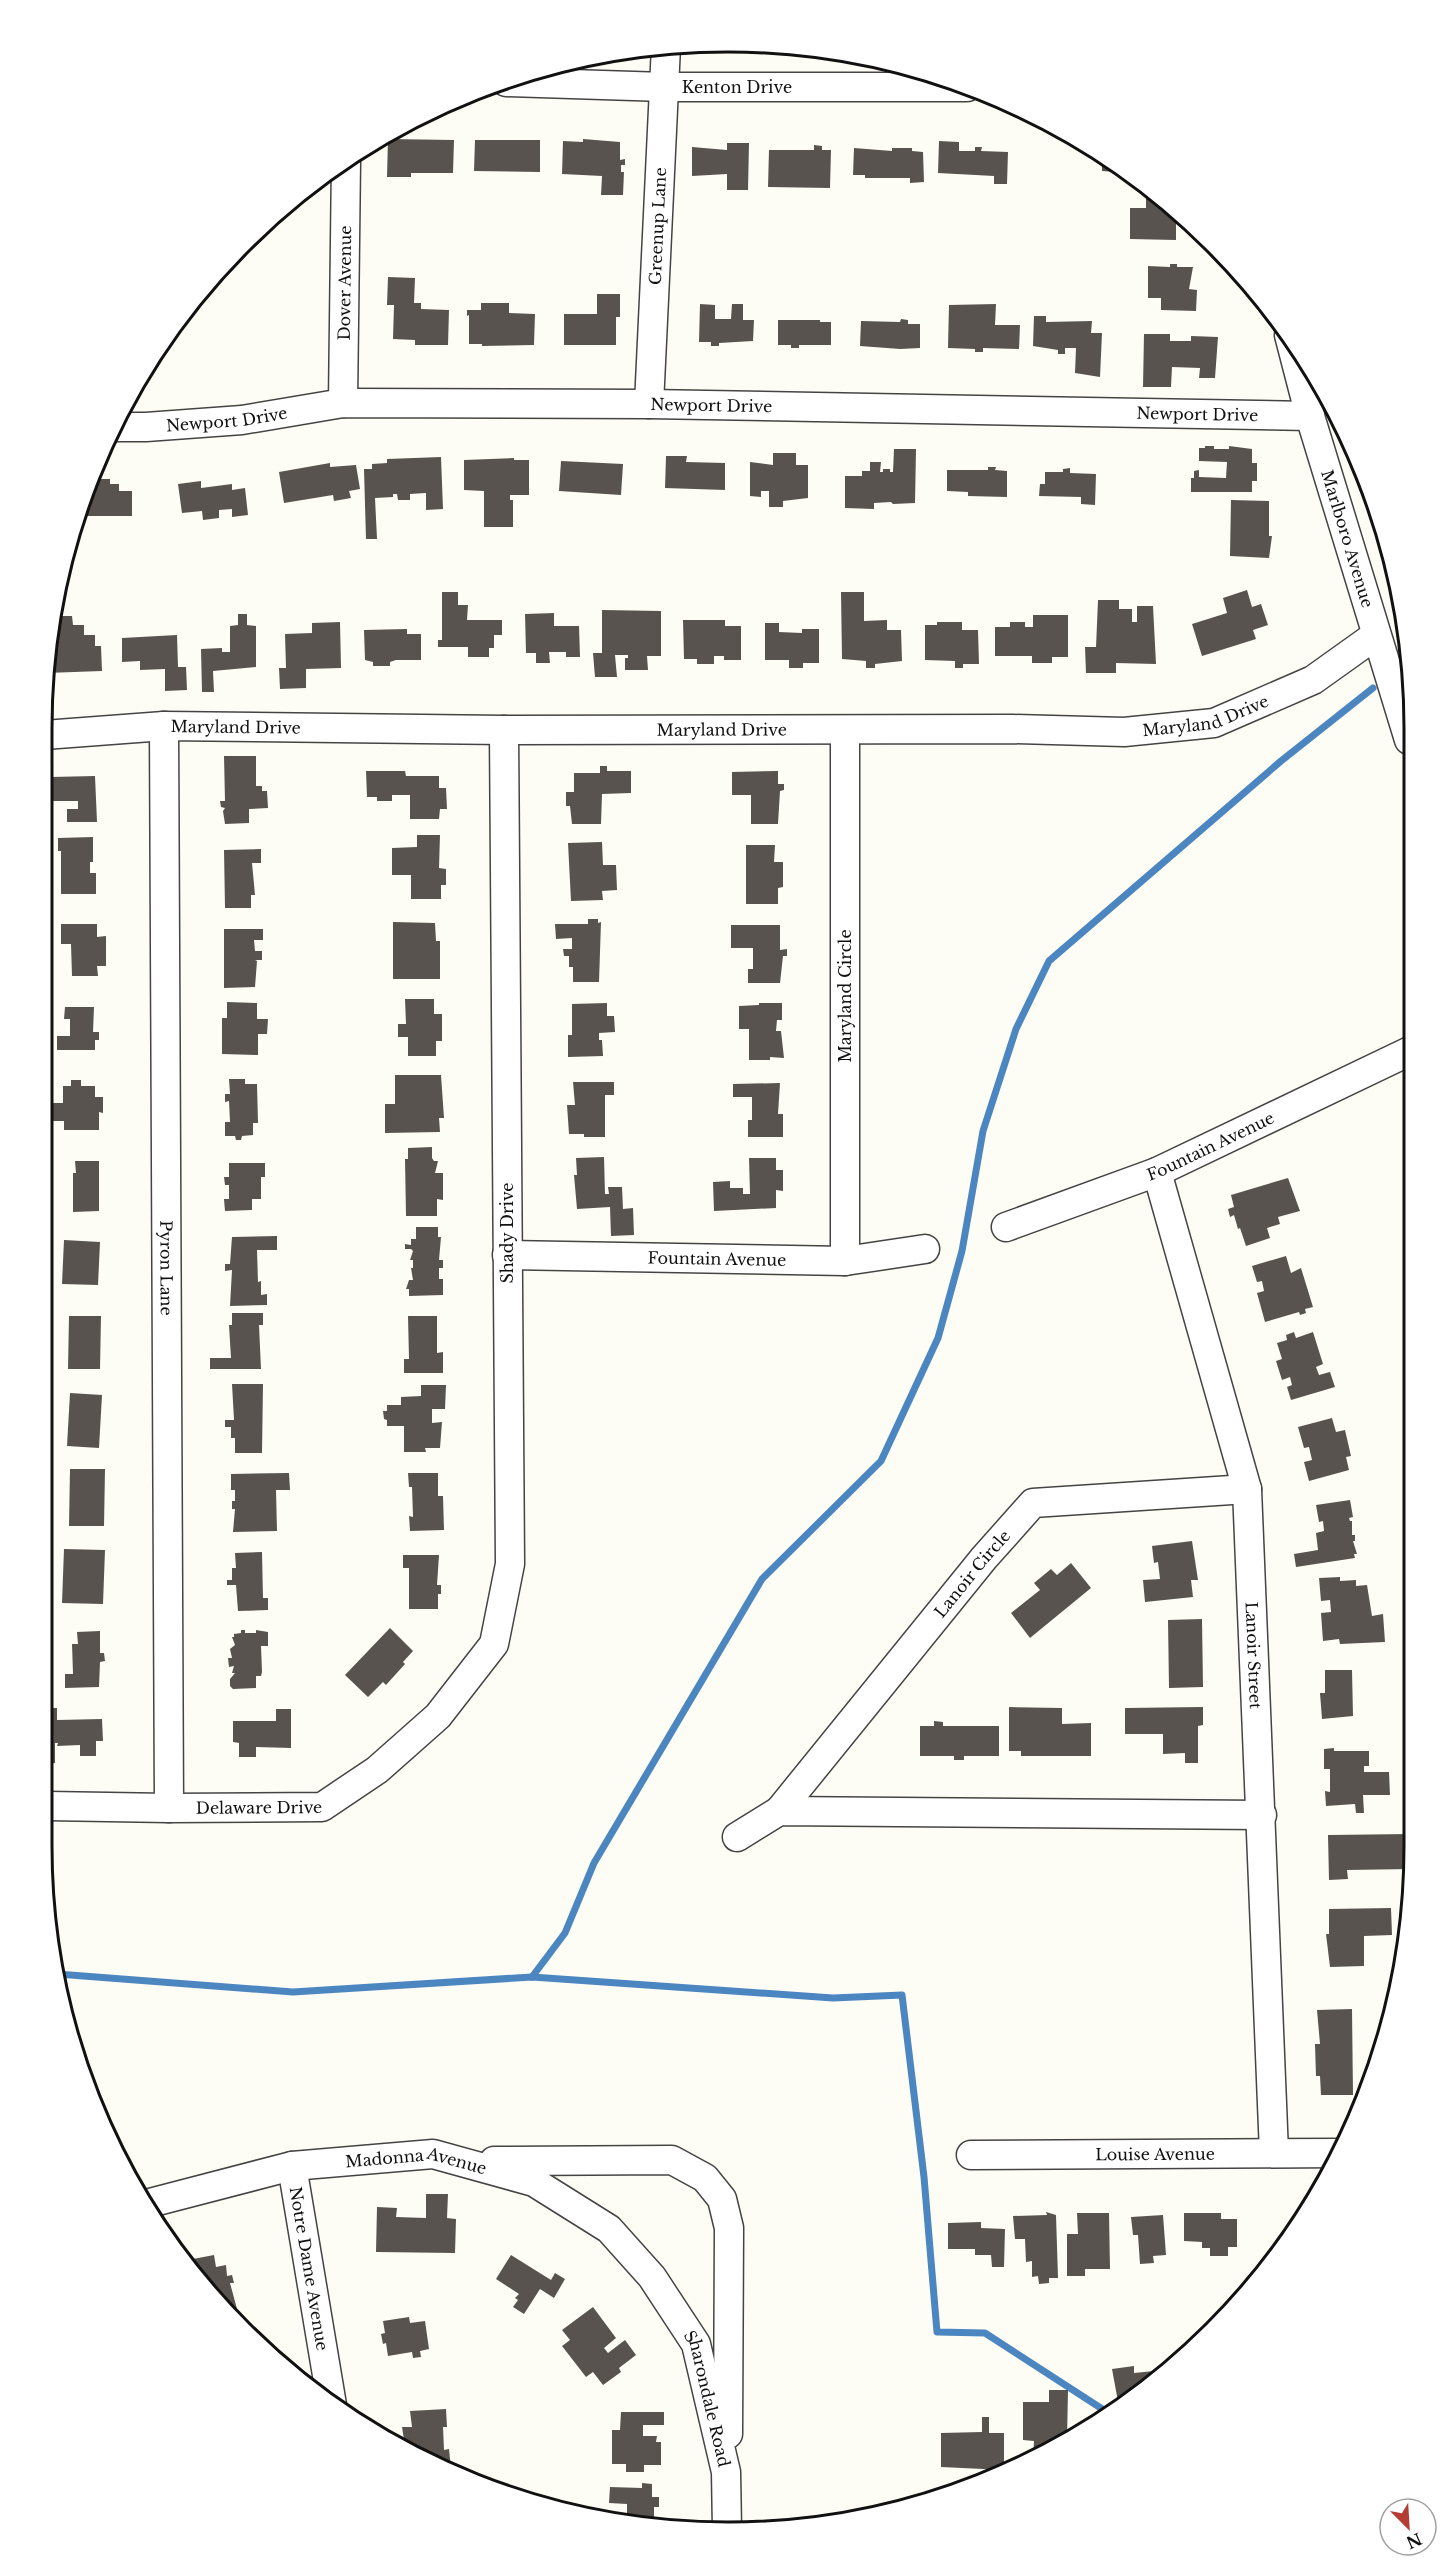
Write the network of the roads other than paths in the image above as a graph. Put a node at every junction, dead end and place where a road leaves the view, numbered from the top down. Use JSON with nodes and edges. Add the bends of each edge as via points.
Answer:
{"nodes":[{"id":1,"x":666,"y":56,"type":"edge"},
{"id":2,"x":529,"y":83,"type":"edge"},
{"id":3,"x":665,"y":87,"type":"junction"},
{"id":4,"x":942,"y":87,"type":"edge"},
{"id":5,"x":344,"y":172,"type":"edge"},
{"id":6,"x":1295,"y":361,"type":"edge"},
{"id":7,"x":344,"y":403,"type":"junction"},
{"id":8,"x":649,"y":405,"type":"junction"},
{"id":9,"x":1310,"y":416,"type":"junction"},
{"id":10,"x":123,"y":427,"type":"edge"},
{"id":11,"x":1376,"y":635,"type":"junction"},
{"id":12,"x":164,"y":726,"type":"junction"},
{"id":13,"x":1404,"y":727,"type":"edge"},
{"id":14,"x":504,"y":730,"type":"junction"},
{"id":15,"x":845,"y":731,"type":"junction"},
{"id":16,"x":52,"y":734,"type":"edge"},
{"id":17,"x":1404,"y":1054,"type":"edge"},
{"id":18,"x":1157,"y":1172,"type":"junction"},
{"id":19,"x":1006,"y":1227,"type":"dead end"},
{"id":20,"x":925,"y":1249,"type":"dead end"},
{"id":21,"x":507,"y":1255,"type":"junction"},
{"id":22,"x":845,"y":1261,"type":"junction"},
{"id":23,"x":1247,"y":1489,"type":"junction"},
{"id":24,"x":438,"y":1716,"type":"joint"},
{"id":25,"x":52,"y":1806,"type":"edge"},
{"id":26,"x":169,"y":1808,"type":"junction"},
{"id":27,"x":779,"y":1811,"type":"junction"},
{"id":28,"x":1262,"y":1815,"type":"junction"},
{"id":29,"x":737,"y":1837,"type":"dead end"},
{"id":30,"x":1274,"y":2153,"type":"junction"},
{"id":31,"x":1330,"y":2153,"type":"edge"},
{"id":32,"x":971,"y":2155,"type":"dead end"},
{"id":33,"x":460,"y":2162,"type":"junction"},
{"id":34,"x":292,"y":2166,"type":"junction"},
{"id":35,"x":154,"y":2202,"type":"edge"},
{"id":36,"x":652,"y":2277,"type":"joint"},
{"id":37,"x":330,"y":2392,"type":"edge"},
{"id":38,"x":726,"y":2472,"type":"junction"},
{"id":39,"x":727,"y":2522,"type":"edge"}],
"edges":[{"from":1,"to":3,"type":"street","name":"Greenup Lane"},
{"from":2,"to":3,"type":"street","name":"Kenton Drive"},
{"from":3,"to":4,"type":"street","name":"Kenton Drive"},
{"from":3,"to":8,"type":"street","name":"Greenup Lane"},
{"from":5,"to":7,"type":"street","name":"Dover Avenue"},
{"from":6,"to":9,"type":"street","name":"Marlboro Avenue"},
{"from":7,"to":8,"type":"street","name":"Newport Drive"},
{"from":7,"to":10,"type":"street","name":"Newport Drive","via":[[242,420]]},
{"from":8,"to":9,"type":"street","name":"Newport Drive"},
{"from":9,"to":11,"type":"street","name":"Marlboro Avenue"},
{"from":11,"to":13,"type":"street","name":"Marlboro Avenue"},
{"from":11,"to":15,"type":"street","name":"Maryland Drive","via":[[1313,680],[1214,723],[1124,732]]},
{"from":12,"to":14,"type":"street","name":"Maryland Drive"},
{"from":12,"to":16,"type":"street","name":"Maryland Drive"},
{"from":12,"to":26,"type":"street","name":"Pyron Lane"},
{"from":14,"to":15,"type":"street","name":"Maryland Drive"},
{"from":14,"to":21,"type":"street","name":"Shady Drive"},
{"from":15,"to":22,"type":"street","name":"Maryland Circle"},
{"from":17,"to":18,"type":"street","name":"Fountain Avenue"},
{"from":18,"to":19,"type":"street","name":"Fountain Avenue"},
{"from":18,"to":23,"type":"street","name":"Lanoir Street"},
{"from":20,"to":22,"type":"street","name":"Fountain Avenue"},
{"from":21,"to":22,"type":"street","name":"Fountain Avenue"},
{"from":21,"to":24,"type":"street","name":"Shady Drive","via":[[510,1564],[494,1644]]},
{"from":23,"to":27,"type":"street","name":"Lanoir Circle","via":[[1033,1503]]},
{"from":23,"to":28,"type":"street","name":"Lanoir Street"},
{"from":24,"to":26,"type":"street","name":"Delaware Drive","via":[[377,1770],[321,1807]]},
{"from":25,"to":26,"type":"street","name":"Delaware Drive"},
{"from":27,"to":28,"type":"street"},
{"from":27,"to":29,"type":"street","name":"Lanoir Circle"},
{"from":28,"to":30,"type":"street","name":"Lanoir Street"},
{"from":30,"to":31,"type":"street","name":"Louise Avenue"},
{"from":30,"to":32,"type":"street","name":"Louise Avenue"},
{"from":33,"to":34,"type":"street","name":"Madonna Avenue","via":[[433,2154]]},
{"from":33,"to":36,"type":"street","name":"Madonna Avenue","via":[[534,2182],[609,2229]]},
{"from":33,"to":38,"type":"street","via":[[672,2160],[705,2178],[722,2199],[729,2228]]},
{"from":34,"to":35,"type":"street","name":"Madonna Avenue"},
{"from":34,"to":37,"type":"street","name":"Notre Dame Avenue"},
{"from":36,"to":38,"type":"street","name":"Sharondale Road","via":[[696,2344]]},
{"from":38,"to":39,"type":"street","name":"Sharondale Road"}]}
